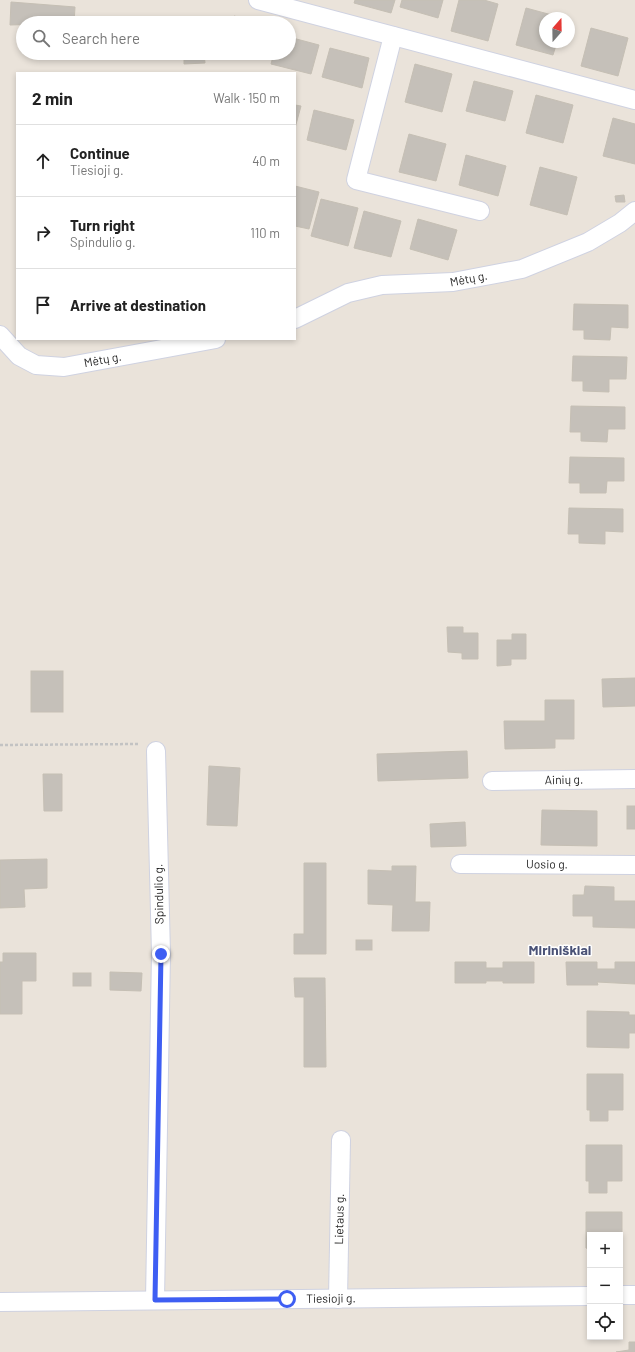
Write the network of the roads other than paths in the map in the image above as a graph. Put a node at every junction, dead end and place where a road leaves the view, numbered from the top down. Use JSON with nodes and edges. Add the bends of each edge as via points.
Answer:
{"nodes":[{"id":1,"x":258,"y":0,"type":"edge"},
{"id":2,"x":394,"y":36,"type":"junction"},
{"id":3,"x":635,"y":100,"type":"edge"},
{"id":4,"x":480,"y":211,"type":"dead end"},
{"id":5,"x":635,"y":211,"type":"edge"},
{"id":6,"x":296,"y":319,"type":"edge"},
{"id":7,"x":0,"y":335,"type":"edge"},
{"id":8,"x":211,"y":340,"type":"edge"},
{"id":9,"x":156,"y":751,"type":"road end"},
{"id":10,"x":635,"y":779,"type":"edge"},
{"id":11,"x":492,"y":781,"type":"dead end"},
{"id":12,"x":460,"y":864,"type":"dead end"},
{"id":13,"x":635,"y":865,"type":"edge"},
{"id":14,"x":341,"y":1140,"type":"dead end"},
{"id":15,"x":623,"y":1295,"type":"edge"},
{"id":16,"x":635,"y":1295,"type":"edge"},
{"id":17,"x":587,"y":1296,"type":"edge"},
{"id":18,"x":338,"y":1299,"type":"junction"},
{"id":19,"x":155,"y":1300,"type":"junction"},
{"id":20,"x":0,"y":1302,"type":"edge"}],
"edges":[{"from":1,"to":2,"type":"street"},
{"from":2,"to":3,"type":"street"},
{"from":2,"to":4,"type":"street","via":[[356,180]]},
{"from":5,"to":6,"type":"street","name":"Mėtų g.","via":[[588,242],[522,270],[453,282],[382,285],[348,293]]},
{"from":7,"to":8,"type":"street","name":"Mėtų g.","via":[[19,356],[36,365],[64,367]]},
{"from":9,"to":19,"type":"street","name":"Spindulio g.","via":[[161,954]]},
{"from":10,"to":11,"type":"street","name":"Ainių g."},
{"from":12,"to":13,"type":"street","name":"Uosio g."},
{"from":14,"to":18,"type":"street","name":"Lietaus g."},
{"from":15,"to":16,"type":"street"},
{"from":17,"to":18,"type":"street","name":"Tiesioji g."},
{"from":18,"to":19,"type":"street","name":"Tiesioji g."},
{"from":19,"to":20,"type":"street","name":"Tiesioji g."}]}
